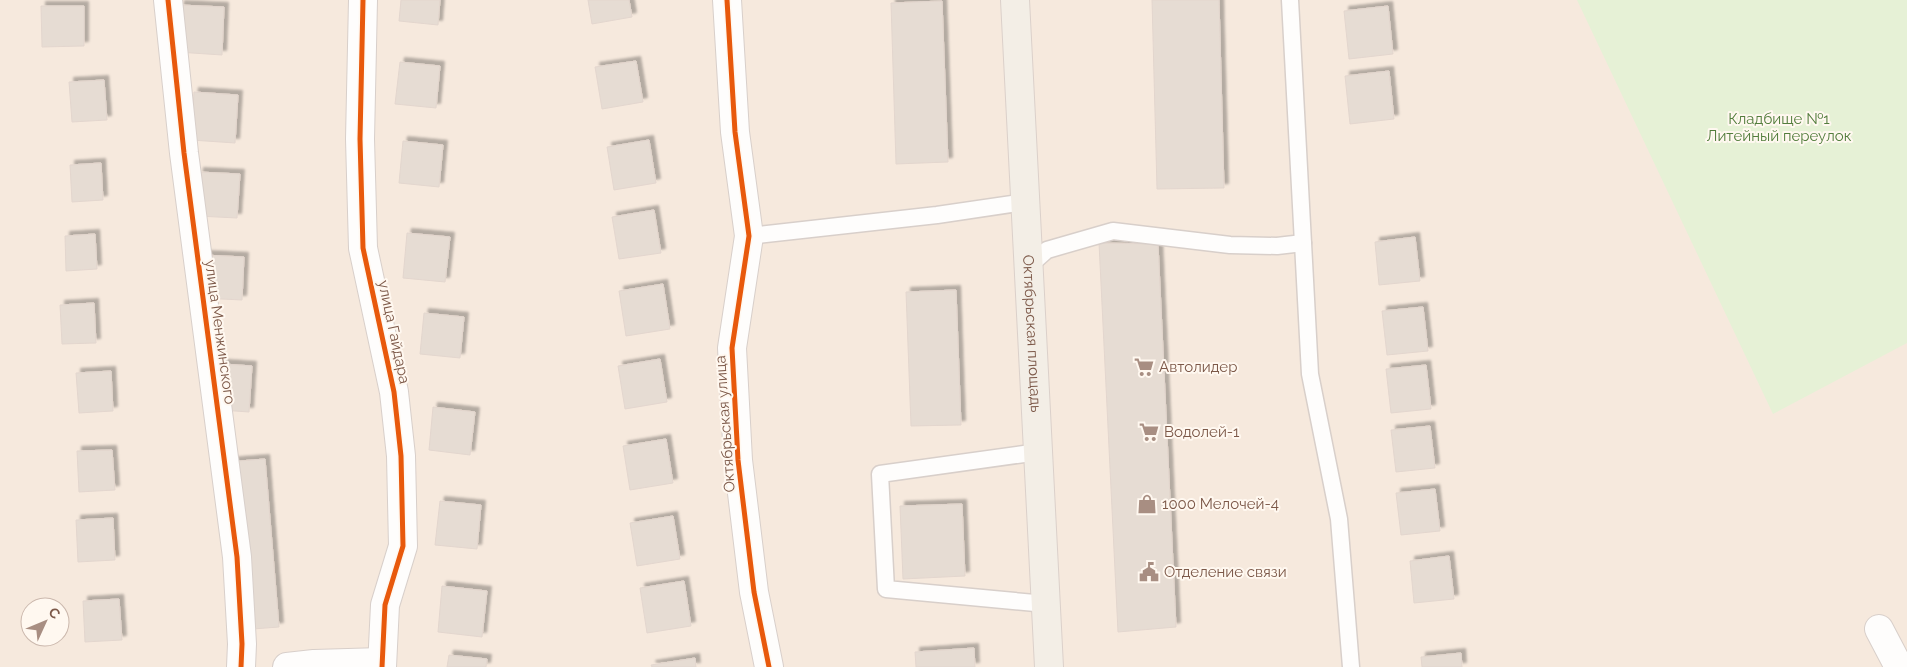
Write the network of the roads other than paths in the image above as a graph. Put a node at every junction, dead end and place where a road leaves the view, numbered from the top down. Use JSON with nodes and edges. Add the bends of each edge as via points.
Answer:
{"nodes":[{"id":1,"x":168,"y":0,"type":"edge"},
{"id":2,"x":363,"y":0,"type":"edge"},
{"id":3,"x":727,"y":0,"type":"edge"},
{"id":4,"x":1015,"y":0,"type":"edge"},
{"id":5,"x":1290,"y":0,"type":"edge"},
{"id":6,"x":1025,"y":202,"type":"junction"},
{"id":7,"x":749,"y":236,"type":"junction"},
{"id":8,"x":1304,"y":243,"type":"junction"},
{"id":9,"x":1029,"y":266,"type":"junction"},
{"id":10,"x":1038,"y":452,"type":"junction"},
{"id":11,"x":1046,"y":604,"type":"junction"},
{"id":12,"x":1879,"y":629,"type":"dead end"},
{"id":13,"x":382,"y":664,"type":"edge"},
{"id":14,"x":241,"y":667,"type":"edge"},
{"id":15,"x":287,"y":667,"type":"edge"},
{"id":16,"x":769,"y":667,"type":"edge"},
{"id":17,"x":1049,"y":667,"type":"edge"},
{"id":18,"x":1351,"y":667,"type":"edge"},
{"id":19,"x":1899,"y":667,"type":"edge"}],
"edges":[{"from":1,"to":14,"type":"street","name":"улица Менжинского","via":[[184,153],[237,557]]},
{"from":2,"to":13,"type":"street","name":"улица Гайдара","via":[[360,139],[363,248],[394,392],[401,456],[402,546],[385,605]]},
{"from":3,"to":7,"type":"street","name":"Октябрьская улица","via":[[735,132]]},
{"from":4,"to":6,"type":"main road","name":"Октябрьская площадь"},
{"from":5,"to":8,"type":"lane"},
{"from":6,"to":7,"type":"lane"},
{"from":6,"to":9,"type":"main road","name":"Октябрьская площадь"},
{"from":7,"to":16,"type":"street","name":"Октябрьская улица","via":[[732,357],[738,460],[754,592]]},
{"from":8,"to":9,"type":"lane","via":[[1230,245],[1113,231],[1047,250]]},
{"from":8,"to":18,"type":"lane","via":[[1310,374],[1339,519]]},
{"from":9,"to":10,"type":"main road","name":"Октябрьская площадь"},
{"from":10,"to":11,"type":"main road","name":"Октябрьская площадь"},
{"from":10,"to":11,"type":"lane","via":[[880,474],[886,589]]},
{"from":11,"to":17,"type":"main road","name":"Октябрьская площадь"},
{"from":12,"to":19,"type":"street"},
{"from":13,"to":15,"type":"street"}]}
